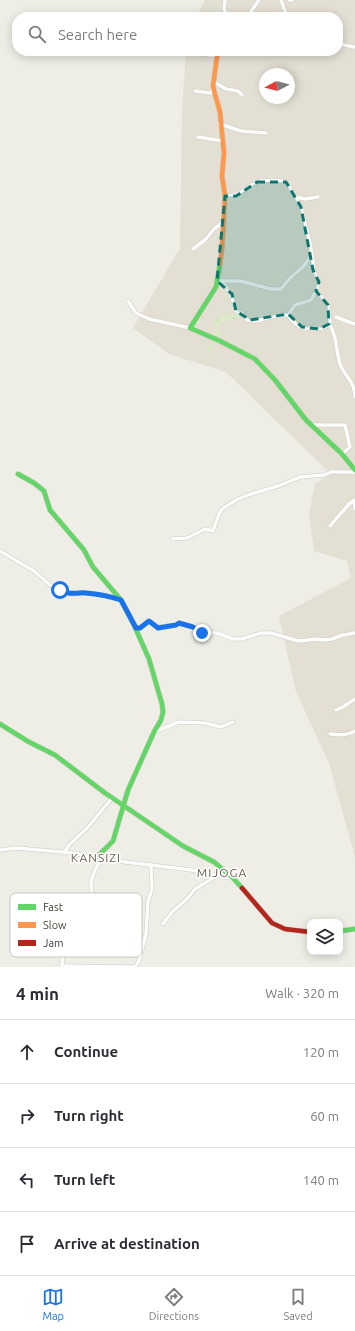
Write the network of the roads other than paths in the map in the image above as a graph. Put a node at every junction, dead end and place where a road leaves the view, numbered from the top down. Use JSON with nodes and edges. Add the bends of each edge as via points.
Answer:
{"nodes":[{"id":1,"x":225,"y":0,"type":"edge"},
{"id":2,"x":259,"y":0,"type":"edge"},
{"id":3,"x":281,"y":0,"type":"edge"},
{"id":4,"x":226,"y":12,"type":"edge"},
{"id":5,"x":251,"y":12,"type":"edge"},
{"id":6,"x":285,"y":12,"type":"edge"},
{"id":7,"x":343,"y":45,"type":"edge"},
{"id":8,"x":355,"y":47,"type":"edge"},
{"id":9,"x":217,"y":56,"type":"edge"},
{"id":10,"x":214,"y":82,"type":"junction"},
{"id":11,"x":213,"y":87,"type":"junction"},
{"id":12,"x":195,"y":91,"type":"dead end"},
{"id":13,"x":242,"y":95,"type":"dead end"},
{"id":14,"x":220,"y":124,"type":"junction"},
{"id":15,"x":266,"y":133,"type":"dead end"},
{"id":16,"x":198,"y":137,"type":"dead end"},
{"id":17,"x":223,"y":141,"type":"junction"},
{"id":18,"x":225,"y":196,"type":"junction"},
{"id":19,"x":295,"y":197,"type":"junction"},
{"id":20,"x":318,"y":198,"type":"dead end"},
{"id":21,"x":222,"y":224,"type":"junction"},
{"id":22,"x":193,"y":249,"type":"dead end"},
{"id":23,"x":311,"y":256,"type":"junction"},
{"id":24,"x":219,"y":281,"type":"junction"},
{"id":25,"x":316,"y":291,"type":"junction"},
{"id":26,"x":128,"y":301,"type":"dead end"},
{"id":27,"x":288,"y":315,"type":"junction"},
{"id":28,"x":336,"y":317,"type":"dead end"},
{"id":29,"x":329,"y":324,"type":"junction"},
{"id":30,"x":355,"y":324,"type":"edge"},
{"id":31,"x":190,"y":328,"type":"junction"},
{"id":32,"x":354,"y":389,"type":"edge"},
{"id":33,"x":355,"y":397,"type":"edge"},
{"id":34,"x":311,"y":425,"type":"junction"},
{"id":35,"x":342,"y":454,"type":"junction"},
{"id":36,"x":355,"y":471,"type":"edge"},
{"id":37,"x":18,"y":474,"type":"dead end"},
{"id":38,"x":354,"y":501,"type":"edge"},
{"id":39,"x":355,"y":509,"type":"edge"},
{"id":40,"x":330,"y":526,"type":"dead end"},
{"id":41,"x":172,"y":539,"type":"dead end"},
{"id":42,"x":0,"y":551,"type":"edge"},
{"id":43,"x":121,"y":600,"type":"junction"},
{"id":44,"x":136,"y":628,"type":"junction"},
{"id":45,"x":355,"y":632,"type":"edge"},
{"id":46,"x":355,"y":699,"type":"edge"},
{"id":47,"x":336,"y":710,"type":"dead end"},
{"id":48,"x":233,"y":722,"type":"dead end"},
{"id":49,"x":0,"y":724,"type":"edge"},
{"id":50,"x":156,"y":731,"type":"junction"},
{"id":51,"x":355,"y":731,"type":"edge"},
{"id":52,"x":330,"y":734,"type":"dead end"},
{"id":53,"x":112,"y":798,"type":"junction"},
{"id":54,"x":124,"y":805,"type":"junction"},
{"id":55,"x":0,"y":850,"type":"edge"},
{"id":56,"x":64,"y":853,"type":"junction"},
{"id":57,"x":98,"y":859,"type":"junction"},
{"id":58,"x":151,"y":865,"type":"junction"},
{"id":59,"x":218,"y":875,"type":"junction"},
{"id":60,"x":233,"y":878,"type":"junction"},
{"id":61,"x":92,"y":893,"type":"edge"},
{"id":62,"x":163,"y":924,"type":"dead end"},
{"id":63,"x":355,"y":930,"type":"edge"},
{"id":64,"x":343,"y":931,"type":"edge"},
{"id":65,"x":307,"y":932,"type":"edge"},
{"id":66,"x":142,"y":949,"type":"edge"},
{"id":67,"x":140,"y":957,"type":"edge"},
{"id":68,"x":62,"y":966,"type":"edge"},
{"id":69,"x":135,"y":967,"type":"edge"}],
"edges":[{"from":1,"to":4,"type":"street"},
{"from":2,"to":5,"type":"street"},
{"from":3,"to":6,"type":"street"},
{"from":7,"to":8,"type":"street"},
{"from":9,"to":10,"type":"street"},
{"from":10,"to":11,"type":"street"},
{"from":10,"to":13,"type":"street"},
{"from":11,"to":12,"type":"street","via":[[210,93]]},
{"from":11,"to":14,"type":"street","via":[[220,112]]},
{"from":14,"to":15,"type":"street","via":[[241,131]]},
{"from":14,"to":17,"type":"street"},
{"from":16,"to":17,"type":"street"},
{"from":17,"to":18,"type":"street","via":[[222,176]]},
{"from":18,"to":19,"type":"street","via":[[236,196],[257,182],[280,180],[286,182]]},
{"from":18,"to":21,"type":"street"},
{"from":19,"to":20,"type":"street"},
{"from":19,"to":23,"type":"street","via":[[301,207]]},
{"from":21,"to":22,"type":"street"},
{"from":21,"to":24,"type":"street"},
{"from":23,"to":24,"type":"street","via":[[281,289],[271,290],[240,281]]},
{"from":23,"to":25,"type":"street","via":[[313,270],[319,282]]},
{"from":24,"to":27,"type":"street","via":[[231,293],[236,311],[244,318],[262,320],[275,315]]},
{"from":24,"to":31,"type":"street"},
{"from":25,"to":27,"type":"street","via":[[311,300],[295,305]]},
{"from":25,"to":29,"type":"street","via":[[328,305]]},
{"from":26,"to":31,"type":"street","via":[[136,314]]},
{"from":27,"to":29,"type":"street","via":[[302,327],[319,329],[326,328]]},
{"from":28,"to":30,"type":"street"},
{"from":29,"to":32,"type":"street","via":[[341,365]]},
{"from":31,"to":34,"type":"street","via":[[255,359]]},
{"from":32,"to":33,"type":"street"},
{"from":34,"to":35,"type":"street"},
{"from":34,"to":35,"type":"street","via":[[345,425],[350,447]]},
{"from":35,"to":36,"type":"street"},
{"from":36,"to":41,"type":"street","via":[[300,477],[248,495],[222,509],[213,530],[205,529],[187,538]]},
{"from":37,"to":43,"type":"street","via":[[34,482],[44,491],[50,510]]},
{"from":38,"to":39,"type":"street"},
{"from":38,"to":40,"type":"street"},
{"from":42,"to":43,"type":"street","via":[[34,570],[50,585],[60,590],[72,594],[110,596]]},
{"from":43,"to":44,"type":"street"},
{"from":44,"to":45,"type":"street","via":[[149,621],[158,628],[179,623],[202,633],[217,633],[233,639],[261,633],[276,633],[298,641],[332,639]]},
{"from":44,"to":50,"type":"street","via":[[149,659],[162,704],[162,717]]},
{"from":46,"to":47,"type":"street"},
{"from":48,"to":50,"type":"street","via":[[221,727],[205,723],[179,722]]},
{"from":49,"to":53,"type":"street","via":[[55,755]]},
{"from":50,"to":54,"type":"street","via":[[128,790]]},
{"from":51,"to":52,"type":"street","via":[[342,736]]},
{"from":53,"to":54,"type":"street"},
{"from":53,"to":56,"type":"street"},
{"from":54,"to":57,"type":"street","via":[[113,841]]},
{"from":54,"to":60,"type":"street","via":[[183,846],[214,862]]},
{"from":55,"to":56,"type":"street","via":[[16,848]]},
{"from":56,"to":57,"type":"street"},
{"from":57,"to":58,"type":"street"},
{"from":57,"to":61,"type":"street","via":[[91,882]]},
{"from":58,"to":59,"type":"street"},
{"from":58,"to":66,"type":"street","via":[[152,889]]},
{"from":59,"to":60,"type":"street"},
{"from":59,"to":62,"type":"street","via":[[195,889]]},
{"from":60,"to":65,"type":"street","via":[[272,923],[285,929]]},
{"from":63,"to":64,"type":"street"},
{"from":67,"to":69,"type":"street"},
{"from":68,"to":69,"type":"street"}]}
